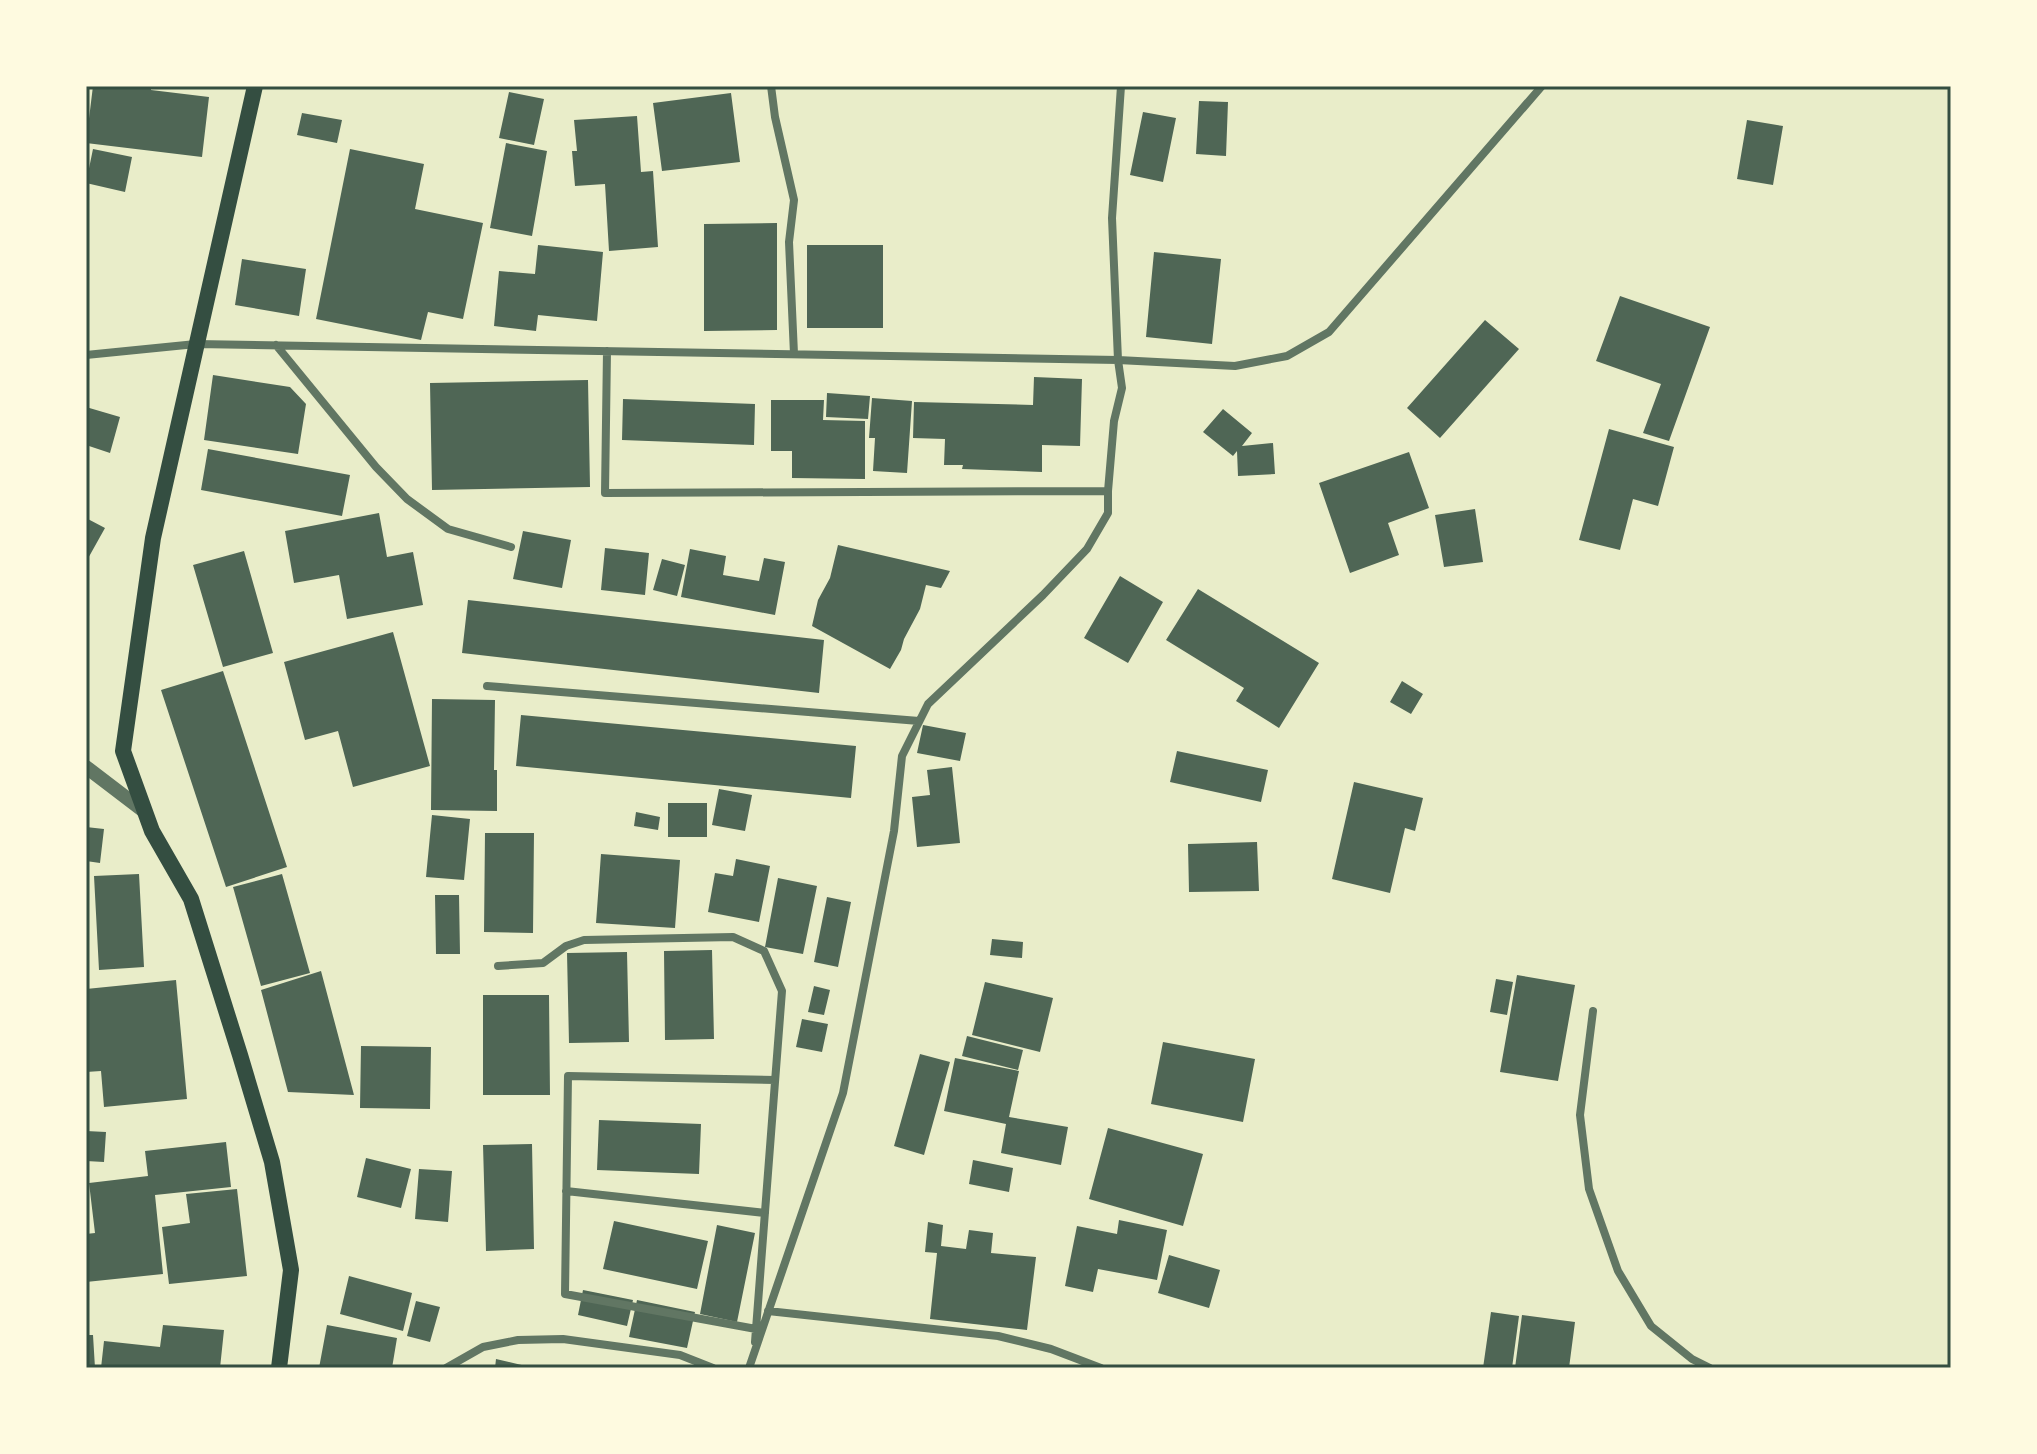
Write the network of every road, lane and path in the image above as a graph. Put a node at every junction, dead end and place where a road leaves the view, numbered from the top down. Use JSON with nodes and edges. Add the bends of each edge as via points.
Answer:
{"nodes":[{"id":1,"x":255,"y":86,"type":"edge"},
{"id":2,"x":771,"y":86,"type":"edge"},
{"id":3,"x":1121,"y":86,"type":"edge"},
{"id":4,"x":1542,"y":86,"type":"edge"},
{"id":5,"x":196,"y":344,"type":"junction"},
{"id":6,"x":276,"y":345,"type":"junction"},
{"id":7,"x":607,"y":351,"type":"junction"},
{"id":8,"x":794,"y":354,"type":"junction"},
{"id":9,"x":86,"y":355,"type":"edge"},
{"id":10,"x":1118,"y":360,"type":"junction"},
{"id":11,"x":1108,"y":491,"type":"junction"},
{"id":12,"x":511,"y":547,"type":"dead end"},
{"id":13,"x":487,"y":686,"type":"dead end"},
{"id":14,"x":919,"y":721,"type":"junction"},
{"id":15,"x":86,"y":767,"type":"edge"},
{"id":16,"x":145,"y":812,"type":"junction"},
{"id":17,"x":498,"y":966,"type":"dead end"},
{"id":18,"x":1593,"y":1011,"type":"dead end"},
{"id":19,"x":775,"y":1080,"type":"junction"},
{"id":20,"x":566,"y":1191,"type":"junction"},
{"id":21,"x":765,"y":1213,"type":"junction"},
{"id":22,"x":768,"y":1311,"type":"junction"},
{"id":23,"x":756,"y":1329,"type":"junction"},
{"id":24,"x":754,"y":1356,"type":"junction"},
{"id":25,"x":279,"y":1368,"type":"edge"},
{"id":26,"x":446,"y":1368,"type":"edge"},
{"id":27,"x":713,"y":1368,"type":"edge"},
{"id":28,"x":749,"y":1368,"type":"edge"},
{"id":29,"x":1101,"y":1368,"type":"edge"},
{"id":30,"x":1710,"y":1368,"type":"edge"}],
"edges":[{"from":1,"to":5,"type":"main road"},
{"from":2,"to":8,"type":"street","via":[[794,200],[789,242]]},
{"from":3,"to":10,"type":"street","via":[[1112,218]]},
{"from":4,"to":10,"type":"street","via":[[1329,332],[1287,356],[1235,366]]},
{"from":5,"to":6,"type":"street"},
{"from":5,"to":9,"type":"street"},
{"from":5,"to":16,"type":"main road","via":[[153,538],[123,751]]},
{"from":6,"to":7,"type":"street"},
{"from":6,"to":12,"type":"street","via":[[407,499],[448,529]]},
{"from":7,"to":8,"type":"street"},
{"from":7,"to":11,"type":"street","via":[[605,493]]},
{"from":8,"to":10,"type":"street"},
{"from":10,"to":11,"type":"street","via":[[1122,388]]},
{"from":11,"to":14,"type":"street","via":[[1108,513],[1087,549],[928,704]]},
{"from":13,"to":14,"type":"street"},
{"from":14,"to":22,"type":"street","via":[[902,756],[894,831],[843,1093]]},
{"from":15,"to":16,"type":"street"},
{"from":16,"to":25,"type":"main road","via":[[191,899],[272,1162],[291,1270]]},
{"from":17,"to":19,"type":"street","via":[[543,963],[584,940],[733,937],[764,951],[782,991]]},
{"from":18,"to":30,"type":"street","via":[[1580,1115],[1589,1189],[1618,1271],[1651,1326]]},
{"from":19,"to":20,"type":"street","via":[[568,1076]]},
{"from":19,"to":21,"type":"street"},
{"from":20,"to":21,"type":"street"},
{"from":20,"to":23,"type":"street","via":[[565,1294]]},
{"from":21,"to":23,"type":"street"},
{"from":22,"to":24,"type":"street"},
{"from":22,"to":29,"type":"street","via":[[998,1336]]},
{"from":23,"to":24,"type":"street"},
{"from":24,"to":28,"type":"street"},
{"from":26,"to":27,"type":"street","via":[[483,1347],[563,1339],[680,1355]]}]}
